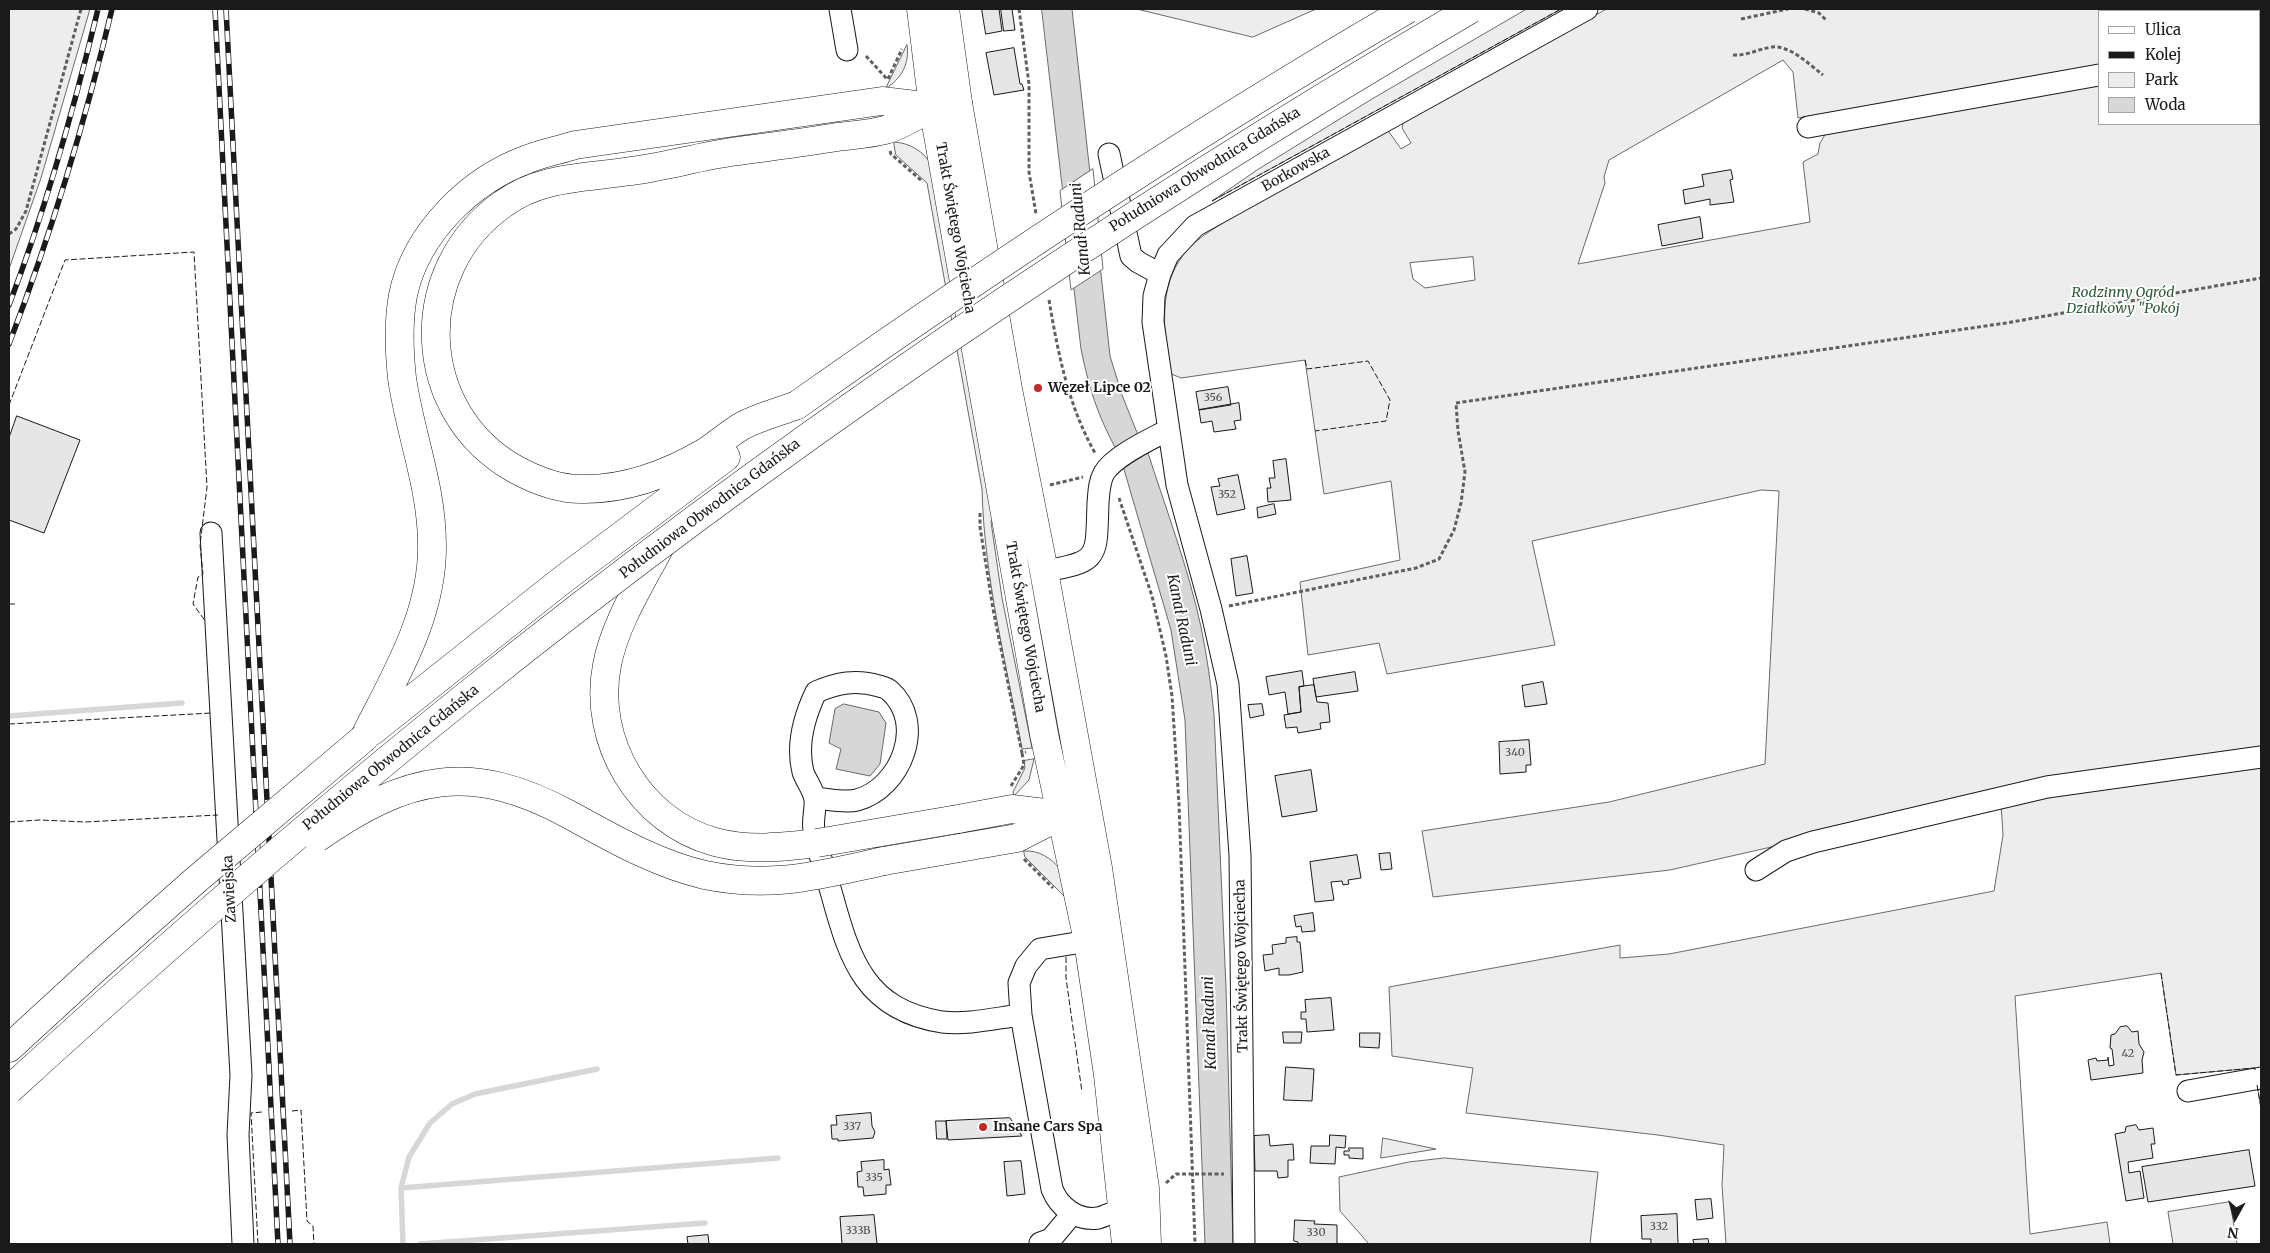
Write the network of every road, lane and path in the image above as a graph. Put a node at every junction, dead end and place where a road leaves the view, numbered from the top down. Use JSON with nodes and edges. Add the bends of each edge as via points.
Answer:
{"nodes":[{"id":1,"x":81,"y":9,"type":"edge"},
{"id":2,"x":840,"y":9,"type":"edge"},
{"id":3,"x":921,"y":9,"type":"edge"},
{"id":4,"x":945,"y":9,"type":"edge"},
{"id":5,"x":1408,"y":9,"type":"edge"},
{"id":6,"x":1471,"y":9,"type":"edge"},
{"id":7,"x":1587,"y":9,"type":"edge"},
{"id":8,"x":1778,"y":9,"type":"edge"},
{"id":9,"x":1788,"y":9,"type":"edge"},
{"id":10,"x":1805,"y":9,"type":"edge"},
{"id":11,"x":1772,"y":11,"type":"junction"},
{"id":12,"x":1741,"y":19,"type":"dead end"},
{"id":13,"x":1826,"y":20,"type":"dead end"},
{"id":14,"x":848,"y":50,"type":"joint"},
{"id":15,"x":1733,"y":55,"type":"dead end"},
{"id":16,"x":2098,"y":74,"type":"edge"},
{"id":17,"x":1824,"y":76,"type":"dead end"},
{"id":18,"x":887,"y":80,"type":"dead end"},
{"id":19,"x":946,"y":105,"type":"junction"},
{"id":20,"x":1808,"y":127,"type":"dead end"},
{"id":21,"x":1109,"y":154,"type":"dead end"},
{"id":22,"x":9,"y":234,"type":"edge"},
{"id":23,"x":1160,"y":274,"type":"junction"},
{"id":24,"x":2261,"y":278,"type":"edge"},
{"id":25,"x":797,"y":405,"type":"junction"},
{"id":26,"x":1160,"y":434,"type":"junction"},
{"id":27,"x":1076,"y":479,"type":"dead end"},
{"id":28,"x":1045,"y":487,"type":"dead end"},
{"id":29,"x":1117,"y":491,"type":"dead end"},
{"id":30,"x":211,"y":533,"type":"dead end"},
{"id":31,"x":661,"y":545,"type":"junction"},
{"id":32,"x":1044,"y":571,"type":"junction"},
{"id":33,"x":1211,"y":610,"type":"junction"},
{"id":34,"x":364,"y":738,"type":"junction"},
{"id":35,"x":2261,"y":757,"type":"edge"},
{"id":36,"x":815,"y":798,"type":"junction"},
{"id":37,"x":1074,"y":813,"type":"junction"},
{"id":38,"x":1017,"y":838,"type":"junction"},
{"id":39,"x":1756,"y":870,"type":"dead end"},
{"id":40,"x":247,"y":878,"type":"junction"},
{"id":41,"x":1054,"y":889,"type":"dead end"},
{"id":42,"x":1088,"y":941,"type":"junction"},
{"id":43,"x":1021,"y":1015,"type":"junction"},
{"id":44,"x":9,"y":1048,"type":"edge"},
{"id":45,"x":2261,"y":1078,"type":"edge"},
{"id":46,"x":9,"y":1090,"type":"edge"},
{"id":47,"x":2188,"y":1091,"type":"dead end"},
{"id":48,"x":1229,"y":1174,"type":"dead end"},
{"id":49,"x":1193,"y":1175,"type":"junction"},
{"id":50,"x":1124,"y":1209,"type":"junction"},
{"id":51,"x":1072,"y":1214,"type":"junction"},
{"id":52,"x":1040,"y":1243,"type":"edge"},
{"id":53,"x":243,"y":1244,"type":"edge"},
{"id":54,"x":1126,"y":1244,"type":"edge"},
{"id":55,"x":1147,"y":1244,"type":"edge"},
{"id":56,"x":1194,"y":1244,"type":"edge"},
{"id":57,"x":1244,"y":1244,"type":"edge"}],
"edges":[{"from":1,"to":22,"type":"path","via":[[26,212]]},
{"from":2,"to":14,"type":"street"},
{"from":3,"to":19,"type":"main road","name":"Trakt Świętego Wojciecha"},
{"from":4,"to":19,"type":"main road","name":"Trakt Świętego Wojciecha"},
{"from":5,"to":25,"type":"main road","bridge":true,"via":[[1114,190],[953,296]]},
{"from":6,"to":31,"type":"main road","name":"Południowa Obwodnica Gdańska","bridge":true,"via":[[1255,138],[1030,283],[879,386]]},
{"from":7,"to":23,"type":"street","name":"Borkowska","via":[[1196,226],[1168,255]]},
{"from":8,"to":11,"type":"path"},
{"from":9,"to":11,"type":"path"},
{"from":10,"to":13,"type":"path","via":[[1819,13]]},
{"from":11,"to":12,"type":"path"},
{"from":14,"to":18,"type":"path","via":[[864,53]]},
{"from":15,"to":17,"type":"path","via":[[1744,56],[1772,47],[1781,48]]},
{"from":16,"to":20,"type":"street"},
{"from":19,"to":25,"type":"main road","via":[[887,130],[752,149],[634,171],[544,182],[504,202],[469,235],[445,276],[438,296],[437,353],[451,402],[490,452],[530,477],[554,485],[577,489],[626,486],[709,450],[742,426]]},
{"from":19,"to":32,"type":"main road","name":"Trakt Świętego Wojciecha"},
{"from":19,"to":34,"type":"main road","via":[[882,101],[575,146],[527,159],[486,180],[448,210],[413,266],[404,293],[399,336],[404,386],[427,490],[432,544],[429,584],[420,620]]},
{"from":19,"to":37,"type":"main road","name":"Trakt Świętego Wojciecha","via":[[1044,734]]},
{"from":21,"to":23,"type":"street","via":[[1131,256]]},
{"from":23,"to":26,"type":"street","name":"Borkowska","via":[[1154,296],[1153,322]]},
{"from":24,"to":33,"type":"path","via":[[2006,323],[1456,403],[1465,472],[1454,530],[1439,558],[1416,568]]},
{"from":25,"to":34,"type":"main road","via":[[561,581]]},
{"from":26,"to":32,"type":"street","name":"Trakt Świętego Wojciecha","via":[[1114,462],[1106,471],[1099,490],[1096,546],[1090,558],[1074,566]]},
{"from":26,"to":33,"type":"street","name":"Trakt Świętego Wojciecha"},
{"from":27,"to":28,"type":"path"},
{"from":29,"to":49,"type":"path","via":[[1152,596],[1172,696]]},
{"from":30,"to":53,"type":"street","name":"Zawiejska","via":[[241,1075],[238,1135]]},
{"from":31,"to":37,"type":"main road","bridge":true,"via":[[616,636],[609,654],[604,687],[610,739],[620,762],[634,786],[655,809],[686,831],[715,842],[742,847],[795,846],[1012,809]]},
{"from":31,"to":40,"type":"main road","name":"Południowa Obwodnica Gdańska","bridge":true,"via":[[467,695]]},
{"from":32,"to":37,"type":"main road","name":"Trakt Świętego Wojciecha"},
{"from":33,"to":57,"type":"street","name":"Trakt Świętego Wojciecha","via":[[1228,684],[1240,855]]},
{"from":34,"to":44,"type":"main road","bridge":true,"via":[[197,879]]},
{"from":35,"to":39,"type":"street","via":[[2047,787],[1813,842],[1786,851]]},
{"from":36,"to":36,"type":"street","via":[[856,801],[880,790],[898,770],[908,737],[904,711],[889,689],[864,682],[835,683],[816,692],[805,716],[800,743],[804,772]]},
{"from":36,"to":43,"type":"street","via":[[814,828],[845,942],[863,978],[875,991],[906,1012],[943,1022],[972,1022]]},
{"from":37,"to":38,"type":"main road"},
{"from":37,"to":42,"type":"main road","name":"Trakt Świętego Wojciecha"},
{"from":37,"to":55,"type":"main road","name":"Trakt Świętego Wojciecha","via":[[1098,868],[1145,1188]]},
{"from":38,"to":40,"type":"main road","bridge":true,"via":[[792,880],[758,882],[729,879],[677,866],[640,851],[547,803],[497,784],[447,781],[426,784],[377,802],[338,823],[300,852]]},
{"from":38,"to":41,"type":"path","via":[[1020,855]]},
{"from":40,"to":46,"type":"main road","name":"Południowa Obwodnica Gdańska","bridge":true},
{"from":42,"to":43,"type":"street","via":[[1040,949],[1026,966],[1019,983]]},
{"from":42,"to":50,"type":"main road","name":"Trakt Świętego Wojciecha"},
{"from":43,"to":51,"type":"street","via":[[1052,1189],[1056,1199]]},
{"from":45,"to":47,"type":"street"},
{"from":48,"to":49,"type":"path"},
{"from":49,"to":56,"type":"path"},
{"from":50,"to":51,"type":"street","via":[[1097,1218]]},
{"from":50,"to":54,"type":"main road","name":"Trakt Świętego Wojciecha"},
{"from":51,"to":52,"type":"street","via":[[1051,1240]]}]}
